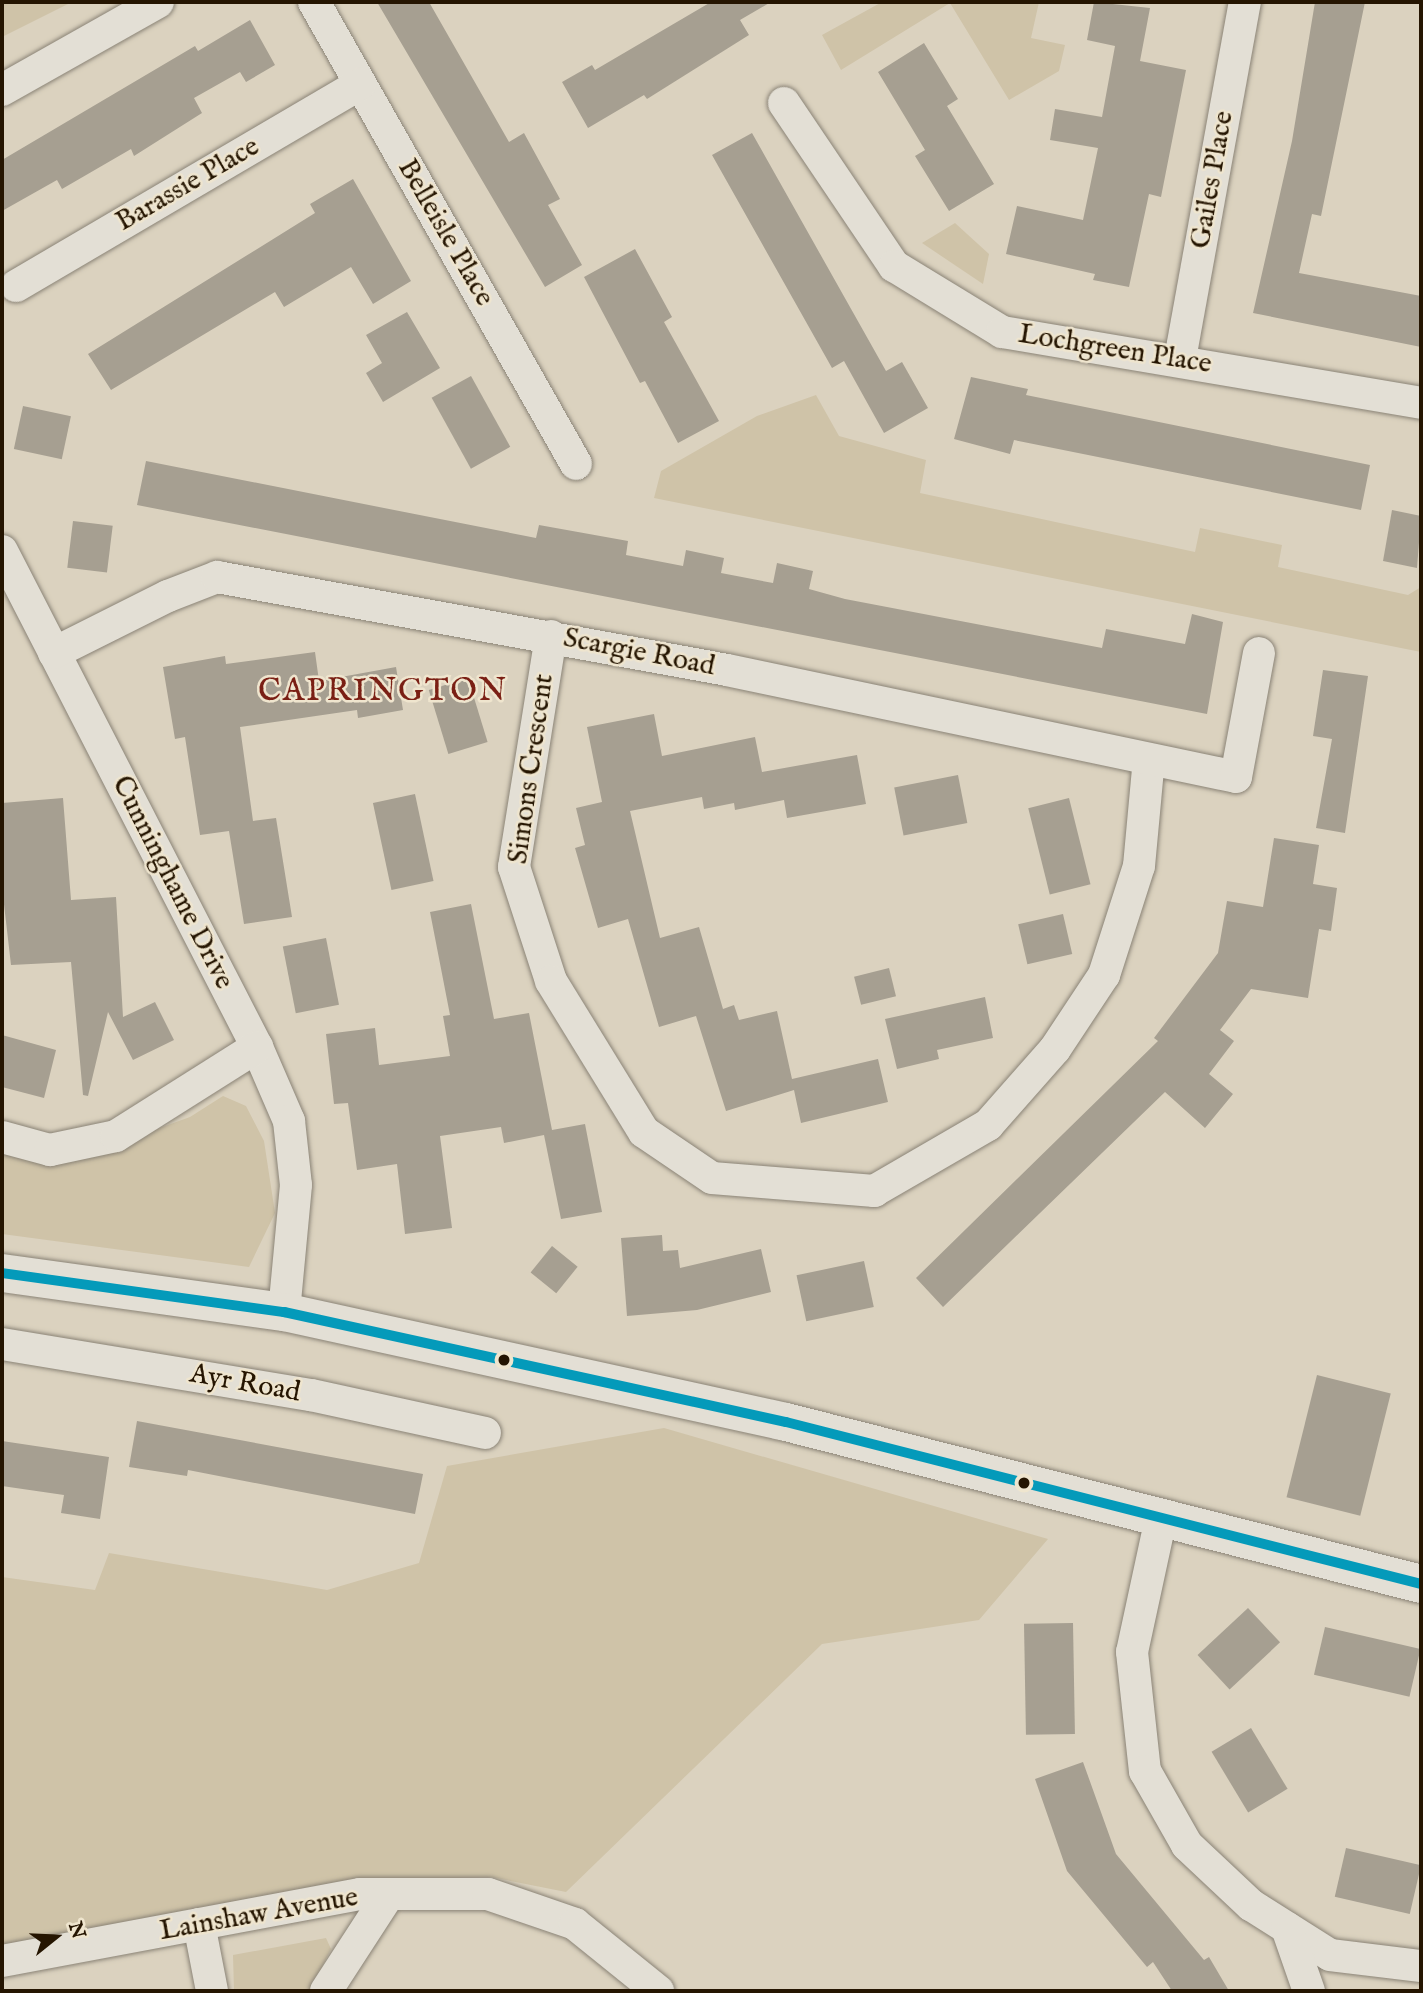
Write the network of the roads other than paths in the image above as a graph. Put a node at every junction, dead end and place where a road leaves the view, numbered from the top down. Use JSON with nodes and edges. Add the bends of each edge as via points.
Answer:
{"nodes":[{"id":1,"x":158,"y":2,"type":"edge"},
{"id":2,"x":314,"y":2,"type":"edge"},
{"id":3,"x":1245,"y":2,"type":"edge"},
{"id":4,"x":360,"y":84,"type":"junction"},
{"id":5,"x":2,"y":90,"type":"edge"},
{"id":6,"x":784,"y":103,"type":"dead end"},
{"id":7,"x":16,"y":286,"type":"dead end"},
{"id":8,"x":1181,"y":359,"type":"junction"},
{"id":9,"x":1421,"y":403,"type":"edge"},
{"id":10,"x":576,"y":464,"type":"dead end"},
{"id":11,"x":2,"y":551,"type":"edge"},
{"id":12,"x":551,"y":636,"type":"junction"},
{"id":13,"x":54,"y":653,"type":"junction"},
{"id":14,"x":1259,"y":653,"type":"dead end"},
{"id":15,"x":1149,"y":759,"type":"junction"},
{"id":16,"x":257,"y":1047,"type":"junction"},
{"id":17,"x":2,"y":1137,"type":"edge"},
{"id":18,"x":2,"y":1273,"type":"edge"},
{"id":19,"x":284,"y":1312,"type":"junction"},
{"id":20,"x":2,"y":1345,"type":"edge"},
{"id":21,"x":485,"y":1433,"type":"dead end"},
{"id":22,"x":1161,"y":1518,"type":"junction"},
{"id":23,"x":1421,"y":1584,"type":"edge"},
{"id":24,"x":387,"y":1897,"type":"junction"},
{"id":25,"x":199,"y":1924,"type":"junction"},
{"id":26,"x":1287,"y":1928,"type":"junction"},
{"id":27,"x":2,"y":1961,"type":"edge"},
{"id":28,"x":1421,"y":1966,"type":"edge"},
{"id":29,"x":1421,"y":1979,"type":"edge"},
{"id":30,"x":212,"y":1991,"type":"edge"},
{"id":31,"x":326,"y":1991,"type":"edge"},
{"id":32,"x":658,"y":1991,"type":"edge"},
{"id":33,"x":1309,"y":1991,"type":"edge"},
{"id":34,"x":1409,"y":1991,"type":"edge"}],
"edges":[{"from":1,"to":5,"type":"street"},
{"from":2,"to":4,"type":"street","name":"Belleisle Place"},
{"from":3,"to":8,"type":"street","name":"Gailes Place"},
{"from":4,"to":7,"type":"street","name":"Barassie Place"},
{"from":4,"to":10,"type":"street","name":"Belleisle Place"},
{"from":6,"to":8,"type":"street","name":"Lochgreen Place","via":[[894,266],[1002,332]]},
{"from":8,"to":9,"type":"street","name":"Lochgreen Place"},
{"from":11,"to":13,"type":"street","name":"Cunninghame Drive"},
{"from":12,"to":13,"type":"street","name":"Scargie Road","via":[[217,577]]},
{"from":12,"to":15,"type":"street","name":"Scargie Road"},
{"from":12,"to":15,"type":"street","name":"Simons Crescent","via":[[514,867],[551,981],[644,1132],[712,1178],[874,1191],[988,1125],[1055,1049],[1104,975],[1139,866]]},
{"from":13,"to":16,"type":"street","name":"Cunninghame Drive"},
{"from":14,"to":15,"type":"street","name":"Scargie Road","via":[[1236,777]]},
{"from":16,"to":17,"type":"street","via":[[117,1136],[50,1150]]},
{"from":16,"to":19,"type":"street","name":"Cunninghame Drive","via":[[289,1121],[296,1185]]},
{"from":18,"to":19,"type":"main road"},
{"from":19,"to":22,"type":"main road","via":[[786,1422]]},
{"from":20,"to":21,"type":"street","name":"Ayr Road","via":[[311,1395]]},
{"from":22,"to":23,"type":"main road"},
{"from":22,"to":26,"type":"street","via":[[1132,1652],[1145,1771],[1186,1845],[1251,1905]]},
{"from":24,"to":25,"type":"street","name":"Lainshaw Avenue","via":[[360,1894]]},
{"from":24,"to":31,"type":"street"},
{"from":24,"to":32,"type":"street","name":"Lainshaw Avenue","via":[[488,1894],[575,1924]]},
{"from":25,"to":27,"type":"street","name":"Lainshaw Avenue"},
{"from":25,"to":30,"type":"street"},
{"from":26,"to":28,"type":"street","via":[[1330,1955]]},
{"from":26,"to":33,"type":"street"},
{"from":29,"to":34,"type":"street"}]}
